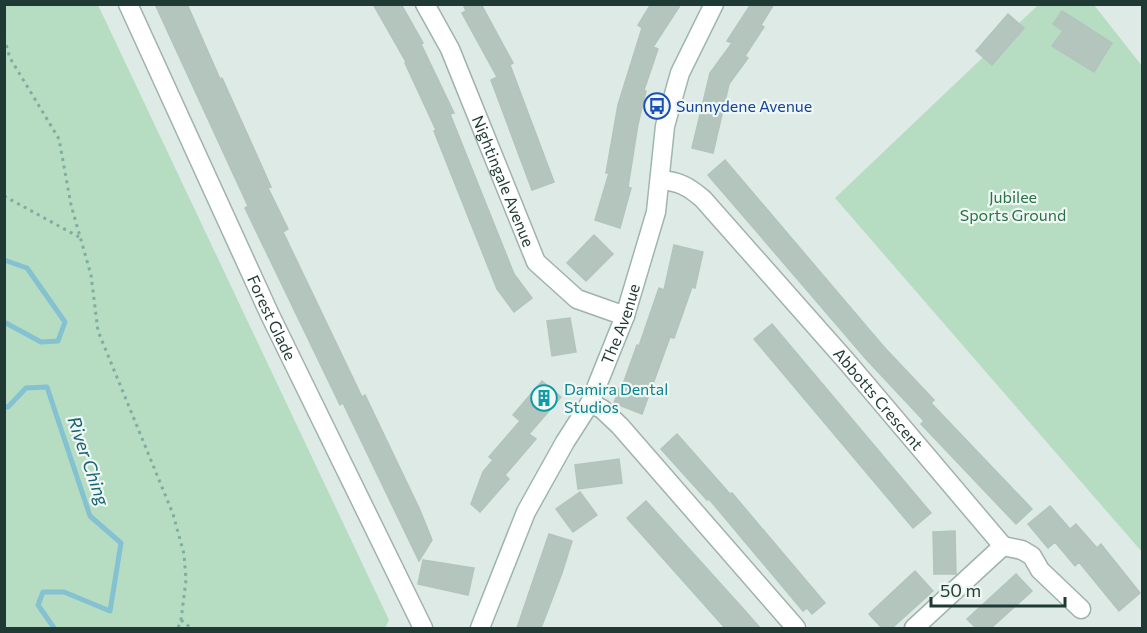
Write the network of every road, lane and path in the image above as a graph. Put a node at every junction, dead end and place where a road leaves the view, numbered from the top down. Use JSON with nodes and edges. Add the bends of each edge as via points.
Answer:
{"nodes":[{"id":1,"x":128,"y":4,"type":"edge"},
{"id":2,"x":425,"y":4,"type":"edge"},
{"id":3,"x":714,"y":4,"type":"edge"},
{"id":4,"x":4,"y":38,"type":"edge"},
{"id":5,"x":660,"y":180,"type":"junction"},
{"id":6,"x":4,"y":196,"type":"edge"},
{"id":7,"x":80,"y":237,"type":"junction"},
{"id":8,"x":625,"y":316,"type":"junction"},
{"id":9,"x":590,"y":403,"type":"junction"},
{"id":10,"x":1003,"y":546,"type":"junction"},
{"id":11,"x":1081,"y":609,"type":"dead end"},
{"id":12,"x":181,"y":620,"type":"junction"},
{"id":13,"x":178,"y":628,"type":"edge"},
{"id":14,"x":191,"y":628,"type":"edge"},
{"id":15,"x":423,"y":628,"type":"edge"},
{"id":16,"x":480,"y":628,"type":"edge"},
{"id":17,"x":796,"y":628,"type":"edge"},
{"id":18,"x":914,"y":628,"type":"edge"}],
"edges":[{"from":1,"to":15,"type":"street","name":"Forest Glade","via":[[270,315]]},
{"from":2,"to":8,"type":"street","name":"Nightingale Avenue","via":[[450,49],[536,262],[577,299]]},
{"from":3,"to":5,"type":"street","name":"The Avenue","via":[[680,73],[663,136]]},
{"from":4,"to":7,"type":"path","via":[[10,58],[59,139]]},
{"from":5,"to":8,"type":"street","name":"The Avenue","via":[[656,212]]},
{"from":5,"to":10,"type":"street","name":"Abbotts Crescent","via":[[679,182],[703,199]]},
{"from":6,"to":7,"type":"path"},
{"from":7,"to":12,"type":"path","via":[[91,275],[98,331],[173,514],[184,554],[186,580]]},
{"from":8,"to":9,"type":"street","name":"The Avenue"},
{"from":9,"to":16,"type":"street","name":"The Avenue","via":[[526,512]]},
{"from":9,"to":17,"type":"street","via":[[620,426]]},
{"from":10,"to":11,"type":"street","via":[[1032,556],[1040,570]]},
{"from":10,"to":18,"type":"street"},
{"from":12,"to":13,"type":"path"},
{"from":12,"to":14,"type":"path"}]}
